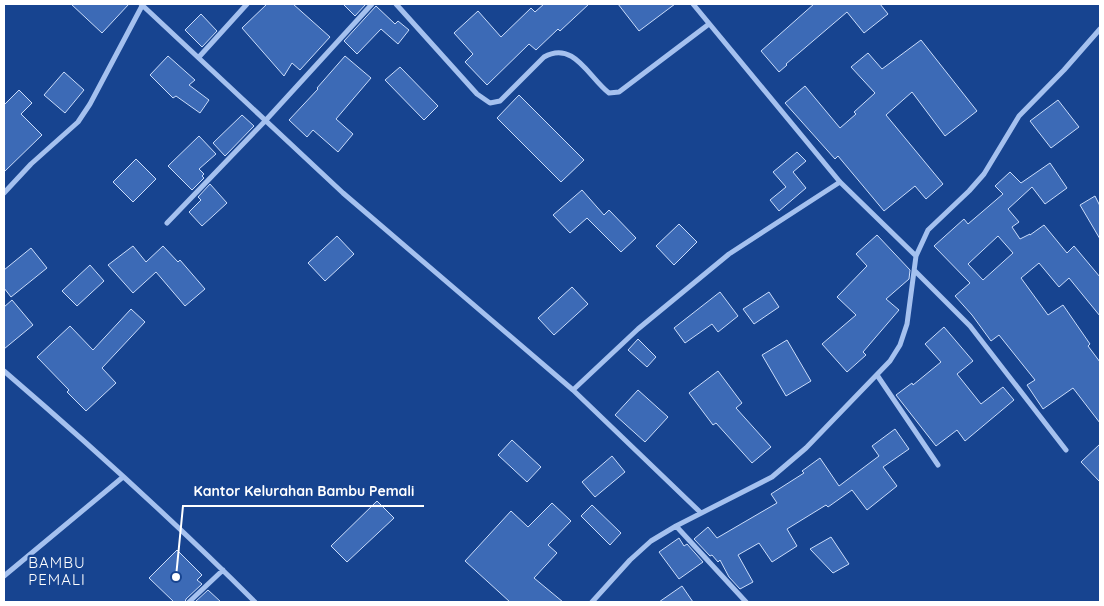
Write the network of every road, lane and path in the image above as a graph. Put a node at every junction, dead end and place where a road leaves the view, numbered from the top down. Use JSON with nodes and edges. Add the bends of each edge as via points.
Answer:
{"nodes":[{"id":1,"x":142,"y":4,"type":"edge"},
{"id":2,"x":247,"y":4,"type":"edge"},
{"id":3,"x":372,"y":4,"type":"edge"},
{"id":4,"x":396,"y":4,"type":"edge"},
{"id":5,"x":692,"y":4,"type":"edge"},
{"id":6,"x":708,"y":24,"type":"junction"},
{"id":7,"x":1100,"y":29,"type":"edge"},
{"id":8,"x":199,"y":57,"type":"junction"},
{"id":9,"x":266,"y":120,"type":"junction"},
{"id":10,"x":840,"y":182,"type":"junction"},
{"id":11,"x":4,"y":193,"type":"edge"},
{"id":12,"x":166,"y":223,"type":"dead end"},
{"id":13,"x":916,"y":256,"type":"junction"},
{"id":14,"x":915,"y":271,"type":"junction"},
{"id":15,"x":4,"y":371,"type":"edge"},
{"id":16,"x":877,"y":375,"type":"junction"},
{"id":17,"x":573,"y":390,"type":"junction"},
{"id":18,"x":1066,"y":450,"type":"dead end"},
{"id":19,"x":938,"y":465,"type":"dead end"},
{"id":20,"x":123,"y":477,"type":"junction"},
{"id":21,"x":701,"y":513,"type":"junction"},
{"id":22,"x":676,"y":526,"type":"junction"},
{"id":23,"x":223,"y":570,"type":"junction"},
{"id":24,"x":4,"y":576,"type":"edge"},
{"id":25,"x":189,"y":602,"type":"edge"},
{"id":26,"x":255,"y":602,"type":"edge"},
{"id":27,"x":592,"y":602,"type":"edge"},
{"id":28,"x":746,"y":602,"type":"edge"}],
"edges":[{"from":1,"to":8,"type":"street"},
{"from":1,"to":11,"type":"street","via":[[108,73],[78,122]]},
{"from":2,"to":8,"type":"street"},
{"from":3,"to":9,"type":"street"},
{"from":4,"to":6,"type":"street","via":[[477,94],[490,103],[500,101],[544,57],[558,52],[576,59],[609,93],[619,92]]},
{"from":5,"to":6,"type":"street"},
{"from":6,"to":10,"type":"street"},
{"from":7,"to":13,"type":"street","via":[[1018,116],[984,174],[928,230]]},
{"from":8,"to":9,"type":"street"},
{"from":9,"to":12,"type":"street"},
{"from":9,"to":17,"type":"street","via":[[343,193]]},
{"from":10,"to":13,"type":"street"},
{"from":10,"to":17,"type":"street","via":[[730,254],[638,329]]},
{"from":13,"to":14,"type":"street"},
{"from":14,"to":16,"type":"street","via":[[907,324],[900,346]]},
{"from":14,"to":18,"type":"street","via":[[970,326]]},
{"from":15,"to":20,"type":"street"},
{"from":16,"to":19,"type":"street"},
{"from":16,"to":21,"type":"street","via":[[772,478]]},
{"from":17,"to":21,"type":"street"},
{"from":20,"to":23,"type":"street"},
{"from":20,"to":24,"type":"street"},
{"from":21,"to":22,"type":"street"},
{"from":22,"to":27,"type":"street","via":[[651,541]]},
{"from":22,"to":28,"type":"street"},
{"from":23,"to":25,"type":"street"},
{"from":23,"to":26,"type":"street"}]}
